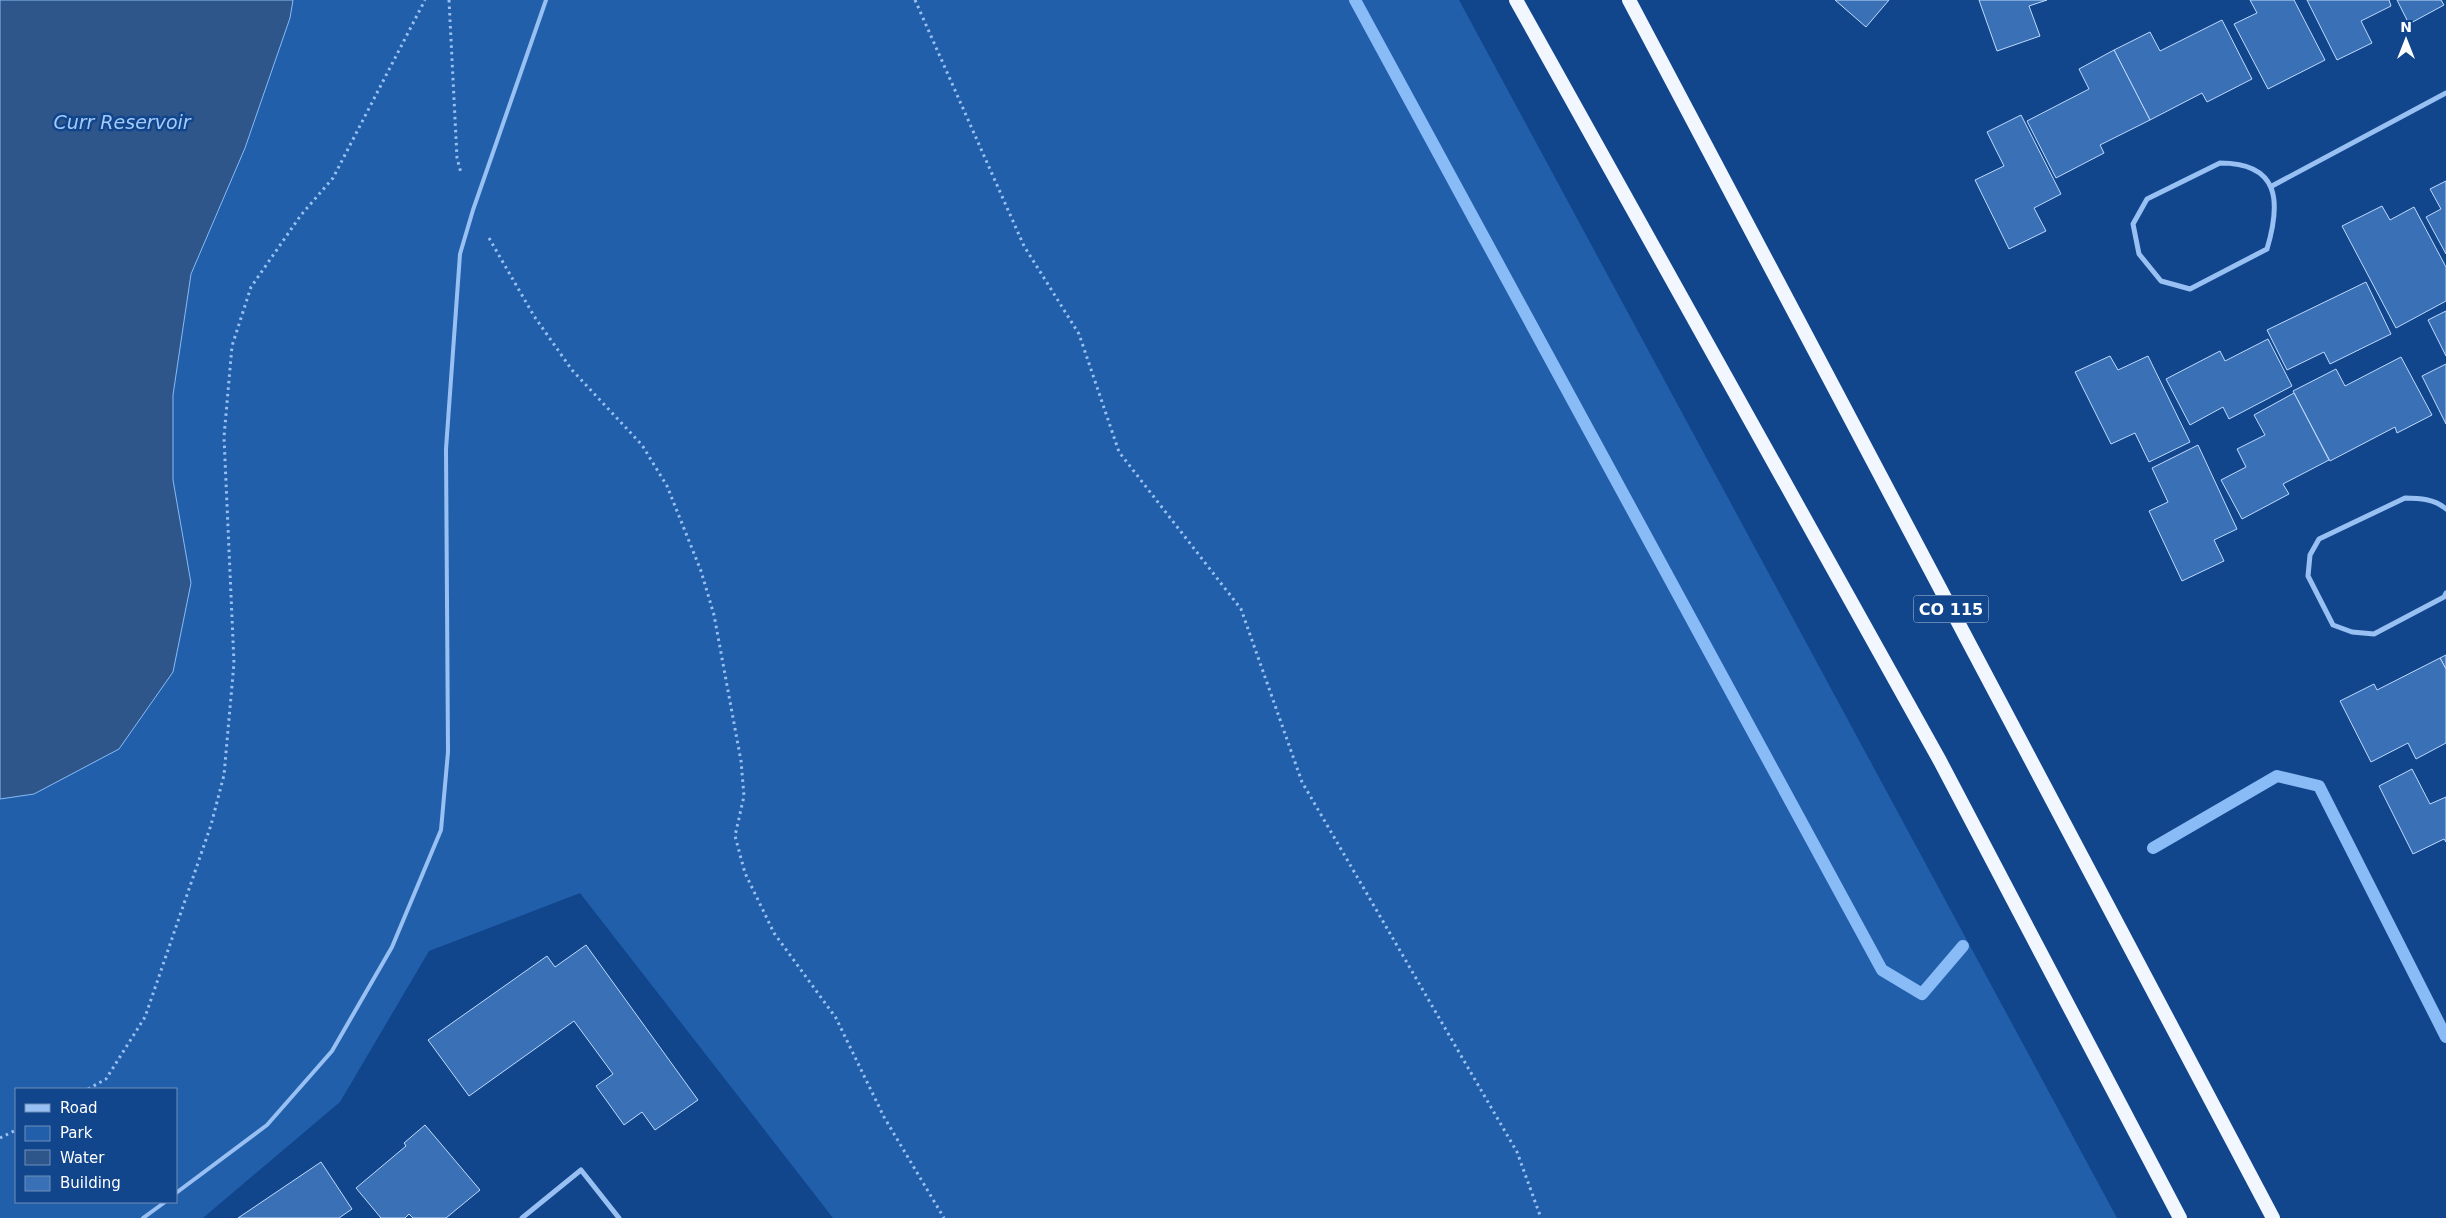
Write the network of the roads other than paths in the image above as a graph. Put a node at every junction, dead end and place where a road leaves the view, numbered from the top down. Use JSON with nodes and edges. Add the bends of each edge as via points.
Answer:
{"nodes":[{"id":1,"x":546,"y":0,"type":"edge"},
{"id":2,"x":1516,"y":0,"type":"edge"},
{"id":3,"x":1629,"y":0,"type":"edge"},
{"id":4,"x":2446,"y":93,"type":"edge"},
{"id":5,"x":2272,"y":186,"type":"junction"},
{"id":6,"x":2446,"y":509,"type":"edge"},
{"id":7,"x":2446,"y":593,"type":"edge"},
{"id":8,"x":178,"y":1192,"type":"edge"},
{"id":9,"x":164,"y":1203,"type":"edge"},
{"id":10,"x":143,"y":1218,"type":"edge"},
{"id":11,"x":522,"y":1218,"type":"edge"},
{"id":12,"x":619,"y":1218,"type":"edge"},
{"id":13,"x":2180,"y":1218,"type":"edge"},
{"id":14,"x":2272,"y":1218,"type":"edge"}],
"edges":[{"from":1,"to":8,"type":"lane","via":[[460,254],[446,449],[448,752],[441,830],[392,947],[332,1051],[267,1125]]},
{"from":2,"to":13,"type":"highway","via":[[1940,761]]},
{"from":3,"to":14,"type":"highway","number":"CO 115"},
{"from":4,"to":5,"type":"street"},
{"from":5,"to":5,"type":"street","via":[[2259,172],[2239,163],[2220,163],[2147,199],[2133,224],[2139,254],[2161,281],[2190,289],[2267,249],[2276,208]]},
{"from":6,"to":7,"type":"street","via":[[2420,498],[2404,498],[2319,539],[2310,555],[2308,576],[2333,625],[2352,632],[2374,634]]},
{"from":9,"to":10,"type":"lane"},
{"from":11,"to":12,"type":"street","via":[[581,1170]]}]}
